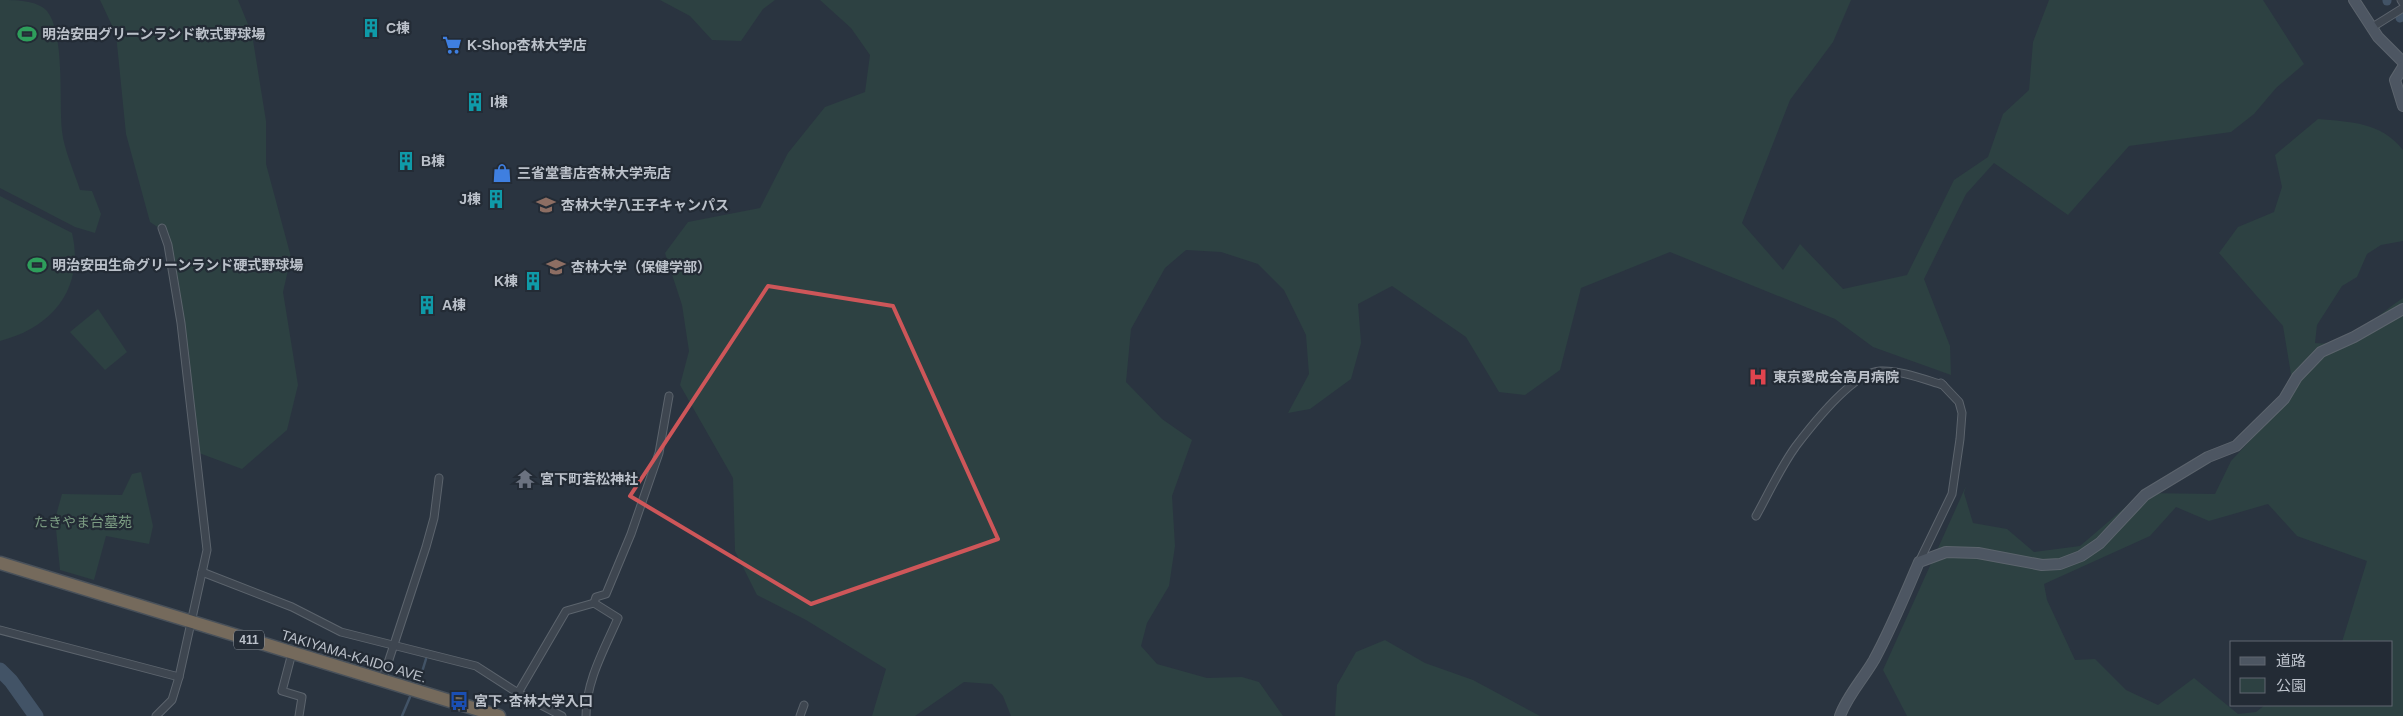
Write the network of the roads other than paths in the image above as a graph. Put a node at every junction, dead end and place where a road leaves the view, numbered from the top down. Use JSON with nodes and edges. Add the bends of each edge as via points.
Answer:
{"nodes":[{"id":1,"x":2354,"y":0,"type":"edge"},
{"id":2,"x":2403,"y":8,"type":"edge"},
{"id":3,"x":2371,"y":28,"type":"junction"},
{"id":4,"x":2403,"y":62,"type":"edge"},
{"id":5,"x":2403,"y":67,"type":"edge"},
{"id":6,"x":2403,"y":106,"type":"edge"},
{"id":7,"x":162,"y":228,"type":"dead end"},
{"id":8,"x":2403,"y":309,"type":"edge"},
{"id":9,"x":668,"y":396,"type":"dead end"},
{"id":10,"x":439,"y":478,"type":"dead end"},
{"id":11,"x":1756,"y":516,"type":"dead end"},
{"id":12,"x":1919,"y":562,"type":"junction"},
{"id":13,"x":0,"y":564,"type":"edge"},
{"id":14,"x":202,"y":572,"type":"junction"},
{"id":15,"x":594,"y":603,"type":"junction"},
{"id":16,"x":192,"y":622,"type":"junction"},
{"id":17,"x":0,"y":630,"type":"edge"},
{"id":18,"x":394,"y":646,"type":"junction"},
{"id":19,"x":292,"y":653,"type":"junction"},
{"id":20,"x":180,"y":677,"type":"junction"},
{"id":21,"x":382,"y":680,"type":"junction"},
{"id":22,"x":518,"y":693,"type":"junction"},
{"id":23,"x":804,"y":705,"type":"dead end"},
{"id":24,"x":156,"y":716,"type":"edge"},
{"id":25,"x":299,"y":716,"type":"edge"},
{"id":26,"x":498,"y":716,"type":"edge"},
{"id":27,"x":562,"y":716,"type":"edge"},
{"id":28,"x":586,"y":716,"type":"edge"},
{"id":29,"x":800,"y":716,"type":"edge"},
{"id":30,"x":1840,"y":716,"type":"edge"}],
"edges":[{"from":1,"to":3,"type":"main road"},
{"from":2,"to":3,"type":"street"},
{"from":3,"to":4,"type":"main road"},
{"from":5,"to":6,"type":"main road","via":[[2396,76],[2395,84]]},
{"from":7,"to":14,"type":"street","via":[[176,292],[194,429],[207,550]]},
{"from":8,"to":12,"type":"main road","via":[[2321,352],[2298,377],[2284,399],[2236,446],[2208,456],[2146,495],[2100,542],[2080,556],[2060,564],[2042,565],[1978,553],[1946,552]]},
{"from":9,"to":15,"type":"street","via":[[658,452],[631,534],[606,594],[596,597]]},
{"from":10,"to":18,"type":"street","via":[[434,518]]},
{"from":11,"to":12,"type":"street","via":[[1796,447],[1855,381],[1880,370],[1941,382],[1959,402],[1962,413],[1958,462],[1952,494]]},
{"from":12,"to":30,"type":"main road","via":[[1881,647]]},
{"from":13,"to":16,"type":"highway","name":"TAKIYAMA-KAIDO AVE.","number":"411"},
{"from":14,"to":16,"type":"street"},
{"from":14,"to":18,"type":"street","via":[[292,607],[341,632]]},
{"from":15,"to":22,"type":"street","via":[[566,611]]},
{"from":15,"to":28,"type":"street","via":[[618,618],[586,697]]},
{"from":16,"to":19,"type":"highway","name":"TAKIYAMA-KAIDO AVE.","number":"411"},
{"from":16,"to":20,"type":"street"},
{"from":17,"to":20,"type":"street"},
{"from":18,"to":21,"type":"street"},
{"from":18,"to":22,"type":"street","via":[[476,666]]},
{"from":19,"to":21,"type":"highway","name":"TAKIYAMA-KAIDO AVE.","number":"411"},
{"from":19,"to":25,"type":"street","via":[[282,691],[302,697]]},
{"from":20,"to":24,"type":"street","via":[[172,700]]},
{"from":21,"to":26,"type":"highway","name":"TAKIYAMA-KAIDO AVE.","number":"411"},
{"from":22,"to":27,"type":"street"},
{"from":23,"to":29,"type":"street"}]}
